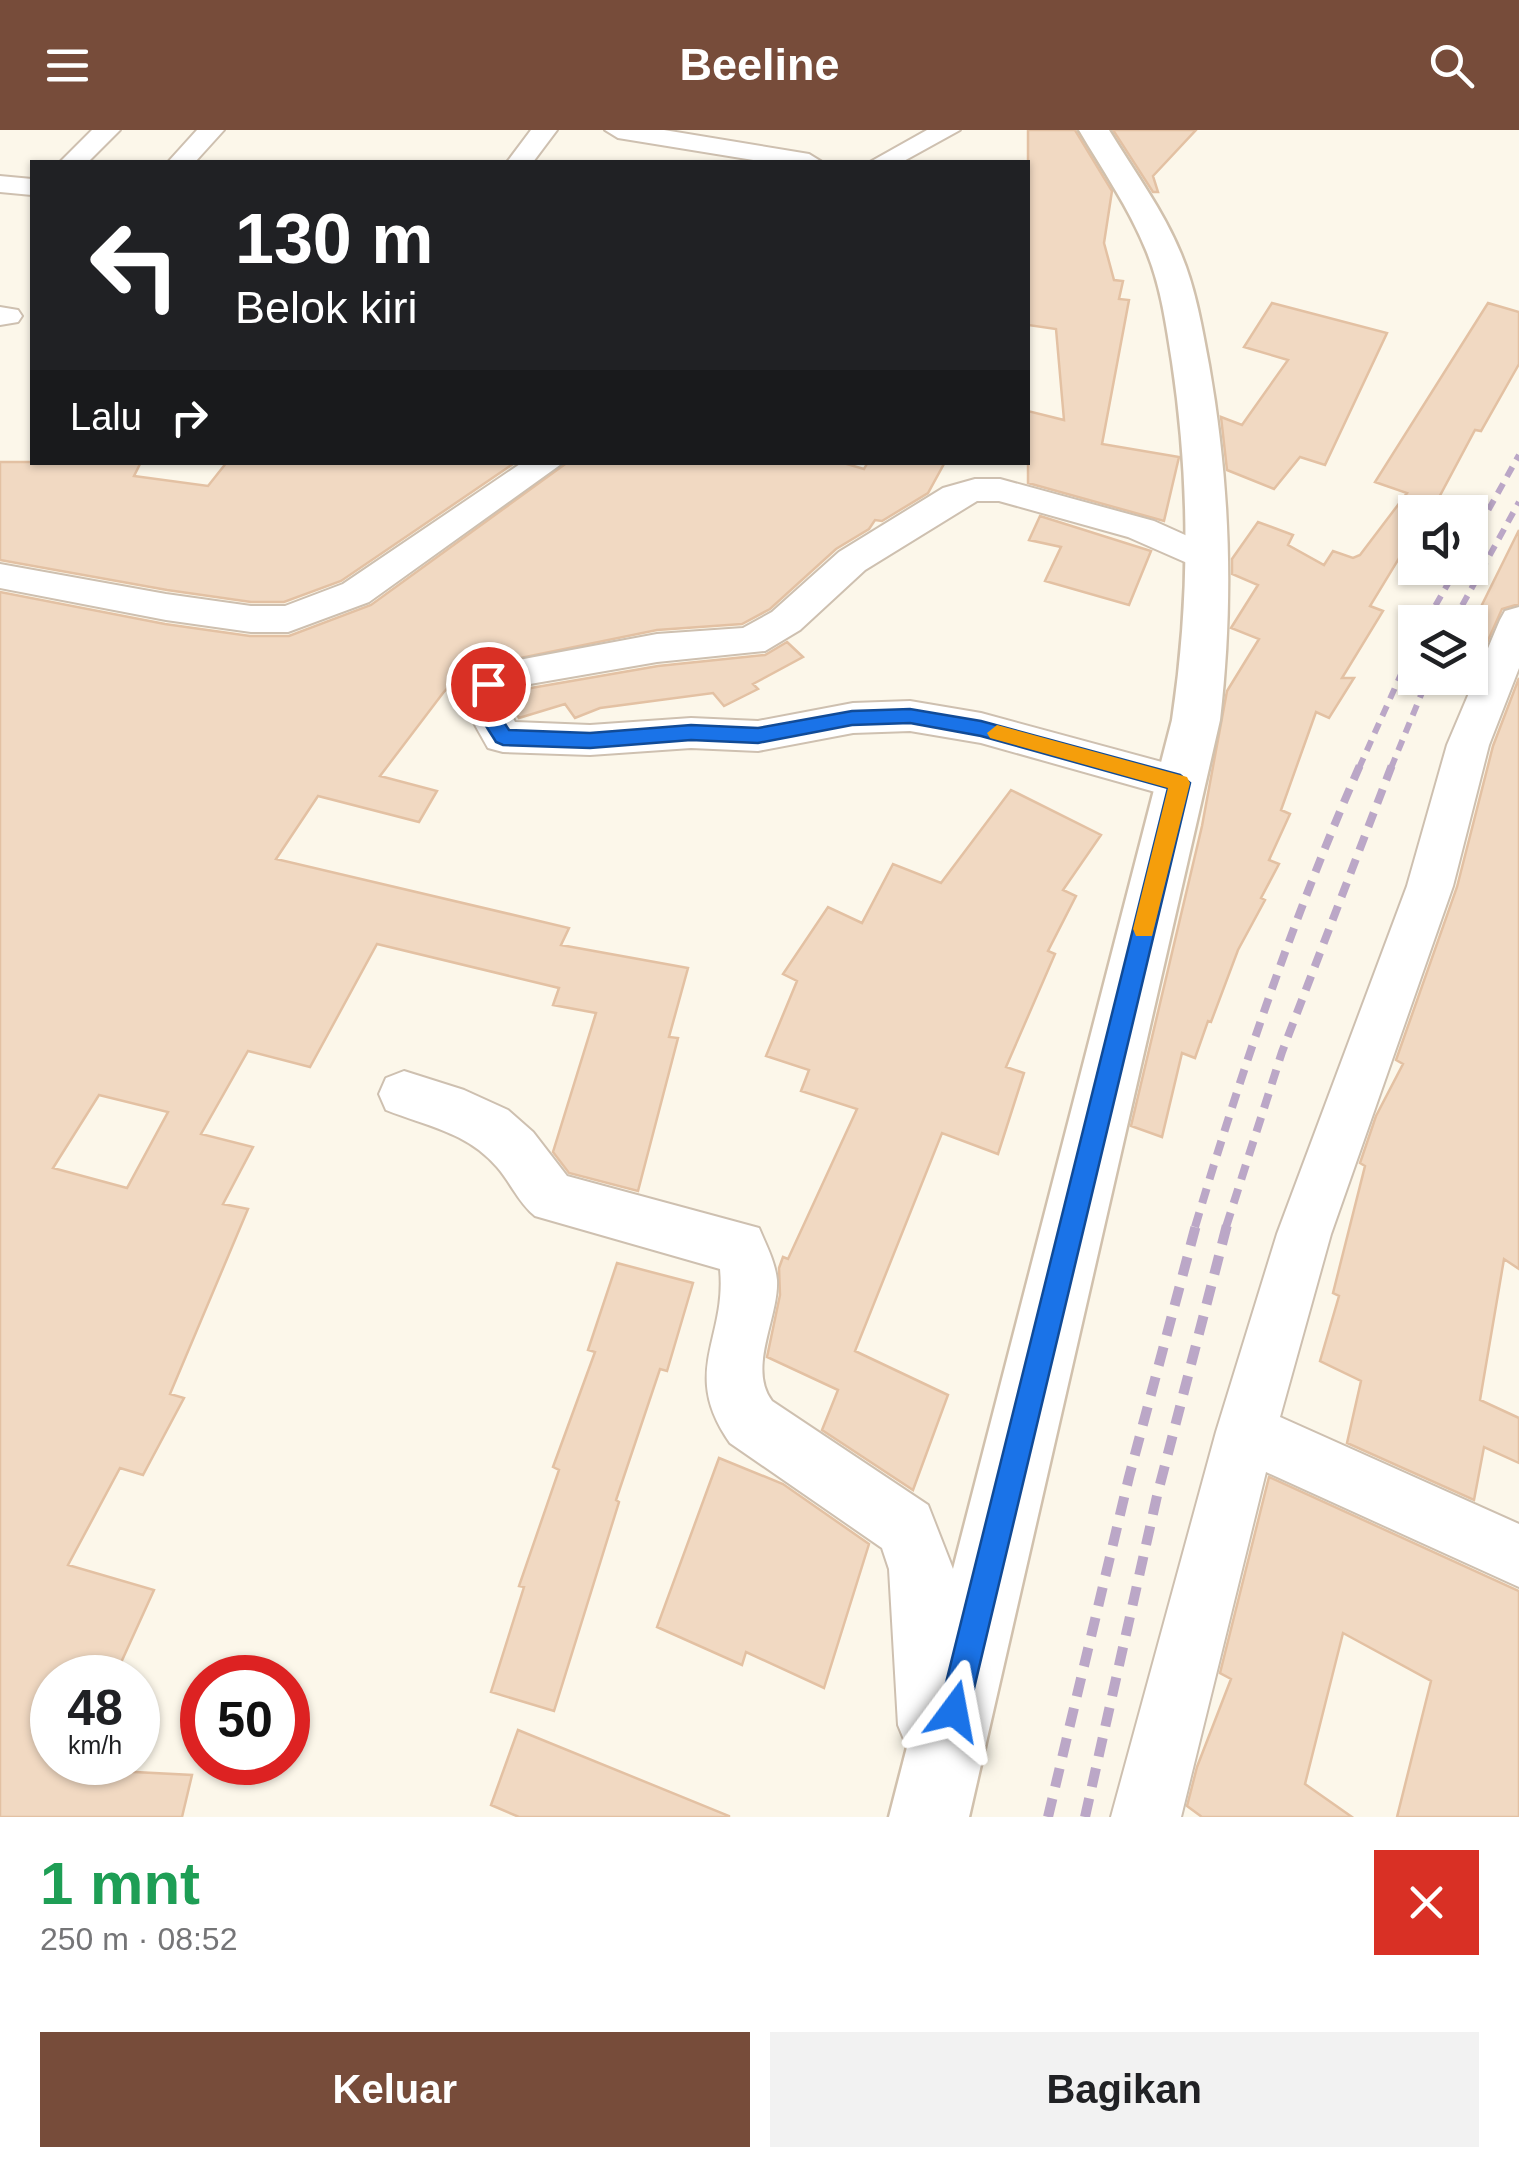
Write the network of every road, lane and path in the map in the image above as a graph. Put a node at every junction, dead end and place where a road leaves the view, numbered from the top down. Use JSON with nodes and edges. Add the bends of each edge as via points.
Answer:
{"nodes":[{"id":1,"x":107,"y":130,"type":"edge"},
{"id":2,"x":211,"y":130,"type":"edge"},
{"id":3,"x":544,"y":130,"type":"edge"},
{"id":4,"x":618,"y":130,"type":"edge"},
{"id":5,"x":937,"y":130,"type":"edge"},
{"id":6,"x":1094,"y":130,"type":"edge"},
{"id":7,"x":75,"y":160,"type":"edge"},
{"id":8,"x":183,"y":160,"type":"edge"},
{"id":9,"x":522,"y":160,"type":"edge"},
{"id":10,"x":797,"y":160,"type":"edge"},
{"id":11,"x":887,"y":160,"type":"edge"},
{"id":12,"x":0,"y":184,"type":"edge"},
{"id":13,"x":30,"y":187,"type":"edge"},
{"id":14,"x":543,"y":465,"type":"edge"},
{"id":15,"x":1210,"y":561,"type":"junction"},
{"id":16,"x":1,"y":578,"type":"edge"},
{"id":17,"x":1519,"y":620,"type":"edge"},
{"id":18,"x":1180,"y":783,"type":"junction"},
{"id":19,"x":404,"y":1094,"type":"dead end"},
{"id":20,"x":1246,"y":1432,"type":"junction"},
{"id":21,"x":1519,"y":1556,"type":"edge"},
{"id":22,"x":932,"y":1803,"type":"edge"},
{"id":23,"x":1146,"y":1817,"type":"edge"}],
"edges":[{"from":1,"to":7,"type":"street"},
{"from":2,"to":8,"type":"street"},
{"from":3,"to":9,"type":"street"},
{"from":4,"to":10,"type":"street"},
{"from":5,"to":11,"type":"street"},
{"from":6,"to":15,"type":"main road","via":[[1162,249],[1179,298],[1204,438]]},
{"from":12,"to":13,"type":"street"},
{"from":14,"to":16,"type":"street","via":[[356,593],[288,619],[166,607]]},
{"from":15,"to":18,"type":"main road","via":[[1203,670]]},
{"from":15,"to":18,"type":"street","via":[[1141,528],[1000,490],[975,490],[852,561],[786,622],[752,642],[658,648],[530,670],[482,693],[503,737],[758,736],[852,718],[910,716],[981,728]]},
{"from":17,"to":20,"type":"street","via":[[1468,745],[1430,886],[1304,1234]]},
{"from":18,"to":22,"type":"main road"},
{"from":19,"to":22,"type":"street","via":[[486,1121],[554,1198],[740,1247],[750,1273],[732,1372],[736,1398],[750,1422],[906,1527],[921,1569]]},
{"from":20,"to":21,"type":"street"},
{"from":20,"to":23,"type":"street"}]}
